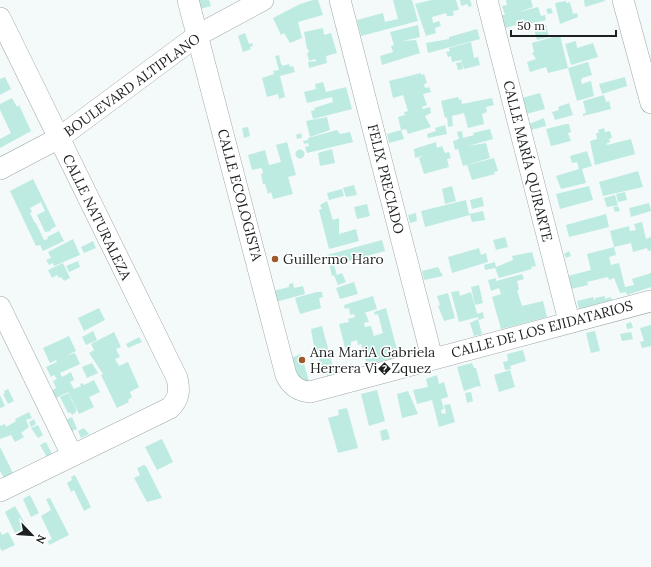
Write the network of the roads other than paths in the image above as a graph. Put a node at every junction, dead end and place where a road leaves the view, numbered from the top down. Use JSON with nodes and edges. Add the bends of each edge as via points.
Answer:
{"nodes":[{"id":1,"x":188,"y":0,"type":"edge"},
{"id":2,"x":231,"y":0,"type":"edge"},
{"id":3,"x":263,"y":0,"type":"edge"},
{"id":4,"x":340,"y":0,"type":"edge"},
{"id":5,"x":487,"y":0,"type":"edge"},
{"id":6,"x":623,"y":0,"type":"edge"},
{"id":7,"x":0,"y":18,"type":"edge"},
{"id":8,"x":206,"y":31,"type":"junction"},
{"id":9,"x":651,"y":103,"type":"edge"},
{"id":10,"x":59,"y":138,"type":"junction"},
{"id":11,"x":0,"y":170,"type":"edge"},
{"id":12,"x":651,"y":301,"type":"edge"},
{"id":13,"x":0,"y":307,"type":"edge"},
{"id":14,"x":569,"y":321,"type":"junction"},
{"id":15,"x":432,"y":358,"type":"junction"},
{"id":16,"x":294,"y":387,"type":"joint"},
{"id":17,"x":72,"y":455,"type":"junction"},
{"id":18,"x":0,"y":491,"type":"edge"}],
"edges":[{"from":1,"to":8,"type":"street","name":"CALLE ECOLOGISTA"},
{"from":2,"to":8,"type":"street"},
{"from":3,"to":8,"type":"street","name":"BOULEVARD ALTIPLANO"},
{"from":4,"to":15,"type":"street","name":"FELIX PRECIADO"},
{"from":5,"to":14,"type":"street","name":"CALLE MARÍA QUIRARTE"},
{"from":6,"to":9,"type":"street"},
{"from":7,"to":10,"type":"street","name":"CALLE NATURALEZA"},
{"from":8,"to":10,"type":"street","name":"BOULEVARD ALTIPLANO"},
{"from":8,"to":16,"type":"street","name":"CALLE ECOLOGISTA","via":[[286,375]]},
{"from":10,"to":11,"type":"street","name":"BOULEVARD ALTIPLANO"},
{"from":10,"to":17,"type":"street","name":"CALLE NATURALEZA","via":[[177,378],[179,395],[170,408]]},
{"from":12,"to":14,"type":"street","name":"CALLE DE LOS EJIDATARIOS"},
{"from":13,"to":17,"type":"street"},
{"from":14,"to":15,"type":"street","name":"CALLE DE LOS EJIDATARIOS"},
{"from":15,"to":16,"type":"street","name":"CALLE DE LOS EJIDATARIOS","via":[[310,392]]},
{"from":17,"to":18,"type":"street"}]}
